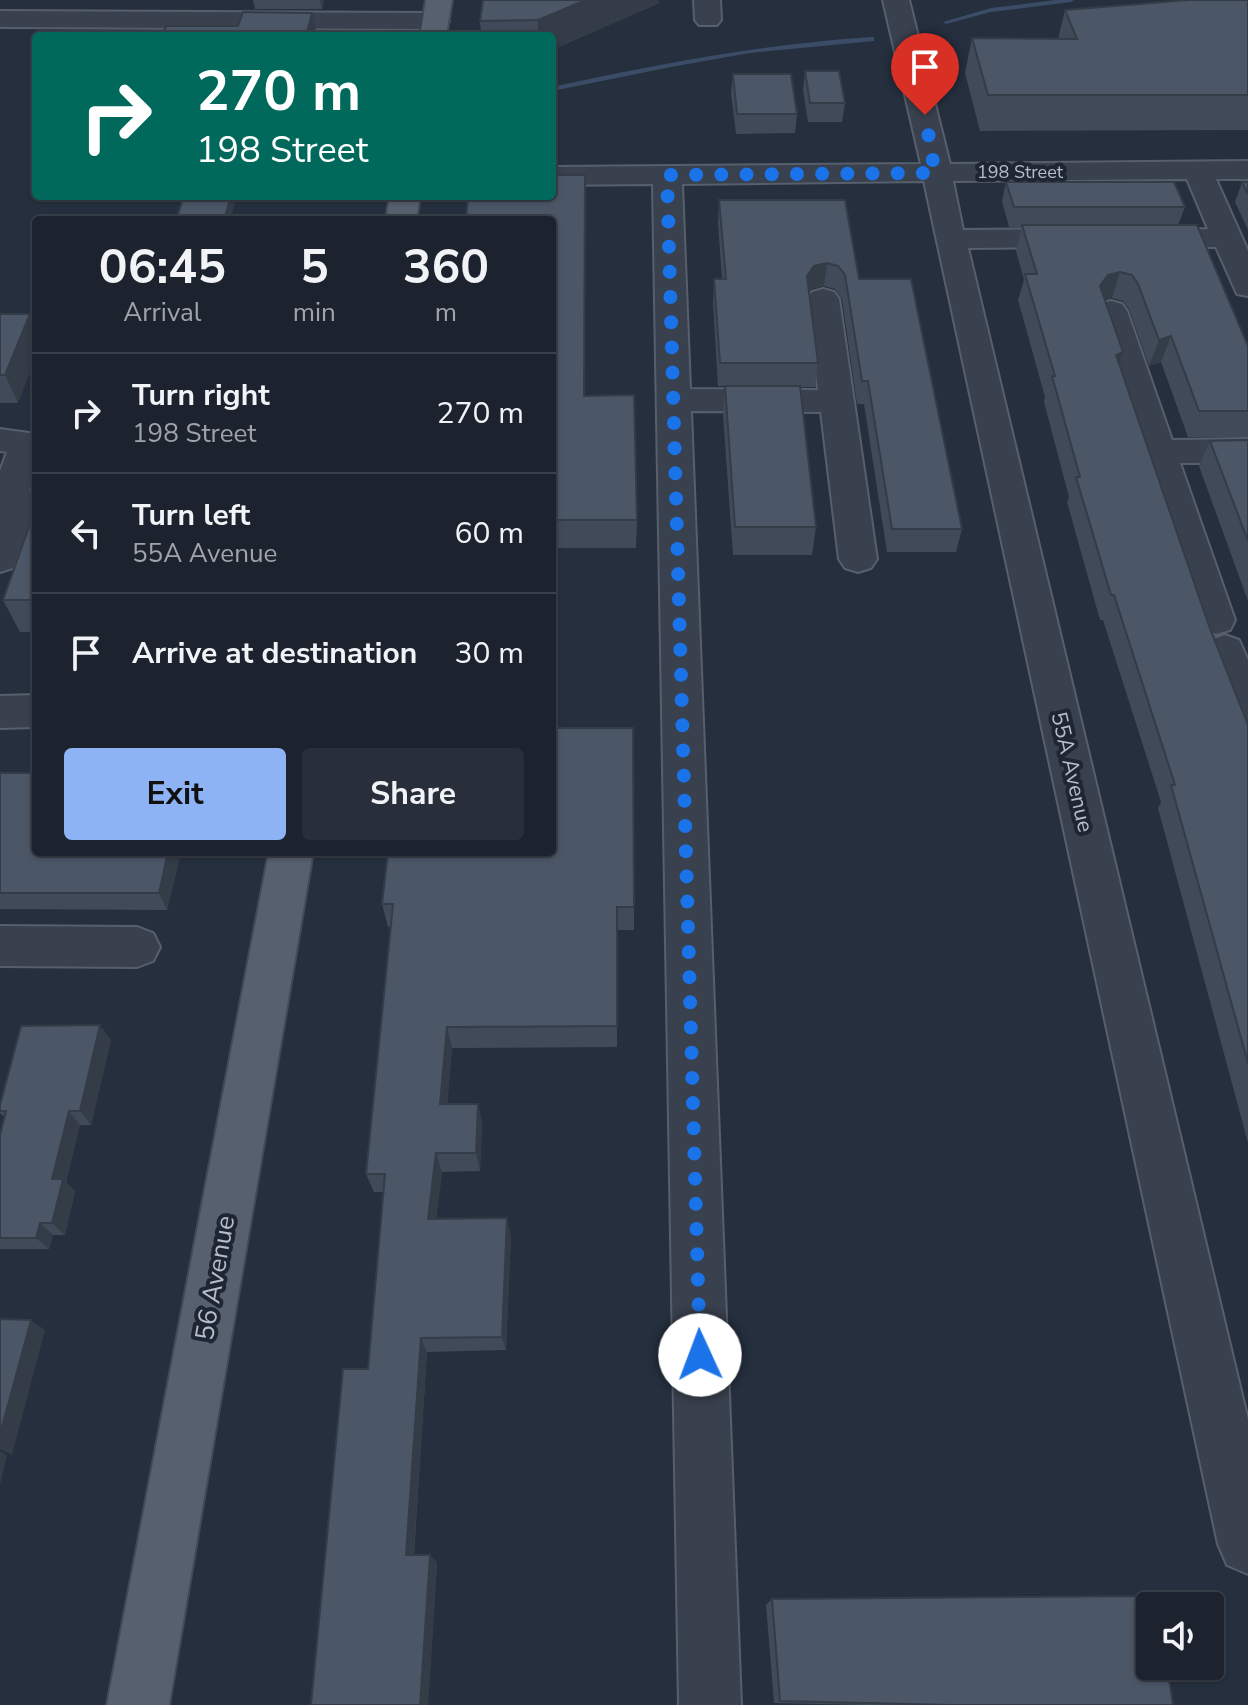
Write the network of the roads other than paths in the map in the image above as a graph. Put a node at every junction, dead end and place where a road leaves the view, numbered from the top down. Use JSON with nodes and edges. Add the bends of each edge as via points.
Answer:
{"nodes":[{"id":1,"x":896,"y":0,"type":"edge"},
{"id":2,"x":246,"y":10,"type":"edge"},
{"id":3,"x":0,"y":19,"type":"edge"},
{"id":4,"x":436,"y":19,"type":"edge"},
{"id":5,"x":1248,"y":170,"type":"edge"},
{"id":6,"x":1198,"y":171,"type":"junction"},
{"id":7,"x":935,"y":173,"type":"junction"},
{"id":8,"x":667,"y":175,"type":"junction"},
{"id":9,"x":556,"y":176,"type":"edge"},
{"id":10,"x":1232,"y":230,"type":"edge"},
{"id":11,"x":950,"y":239,"type":"junction"},
{"id":12,"x":1248,"y":287,"type":"edge"},
{"id":13,"x":823,"y":299,"type":"dead end"},
{"id":14,"x":1111,"y":311,"type":"edge"},
{"id":15,"x":673,"y":400,"type":"junction"},
{"id":16,"x":836,"y":401,"type":"junction"},
{"id":17,"x":0,"y":440,"type":"edge"},
{"id":18,"x":1248,"y":451,"type":"edge"},
{"id":19,"x":1159,"y":452,"type":"junction"},
{"id":20,"x":0,"y":559,"type":"edge"},
{"id":21,"x":858,"y":559,"type":"dead end"},
{"id":22,"x":32,"y":711,"type":"edge"},
{"id":23,"x":0,"y":712,"type":"edge"},
{"id":24,"x":1248,"y":720,"type":"edge"},
{"id":25,"x":290,"y":856,"type":"edge"},
{"id":26,"x":0,"y":946,"type":"edge"},
{"id":27,"x":137,"y":947,"type":"dead end"},
{"id":28,"x":1248,"y":1544,"type":"edge"},
{"id":29,"x":138,"y":1705,"type":"edge"},
{"id":30,"x":710,"y":1705,"type":"edge"}],
"edges":[{"from":1,"to":7,"type":"street","name":"55A Avenue"},
{"from":2,"to":3,"type":"street"},
{"from":2,"to":4,"type":"street"},
{"from":5,"to":6,"type":"street","name":"198 Street"},
{"from":6,"to":7,"type":"street","name":"198 Street"},
{"from":6,"to":10,"type":"street"},
{"from":7,"to":8,"type":"street","name":"198 Street"},
{"from":7,"to":11,"type":"street","name":"55A Avenue"},
{"from":8,"to":9,"type":"street","name":"198 Street"},
{"from":8,"to":15,"type":"street"},
{"from":10,"to":11,"type":"street","via":[[1112,238]]},
{"from":10,"to":12,"type":"street"},
{"from":11,"to":28,"type":"street","name":"55A Avenue"},
{"from":13,"to":16,"type":"street"},
{"from":14,"to":19,"type":"street"},
{"from":15,"to":16,"type":"street"},
{"from":15,"to":30,"type":"street"},
{"from":16,"to":21,"type":"street"},
{"from":17,"to":20,"type":"street","via":[[25,442],[26,449],[11,489],[18,508]]},
{"from":18,"to":19,"type":"street"},
{"from":19,"to":24,"type":"street"},
{"from":22,"to":23,"type":"street"},
{"from":25,"to":29,"type":"main road","name":"56 Avenue"},
{"from":26,"to":27,"type":"street"}]}
